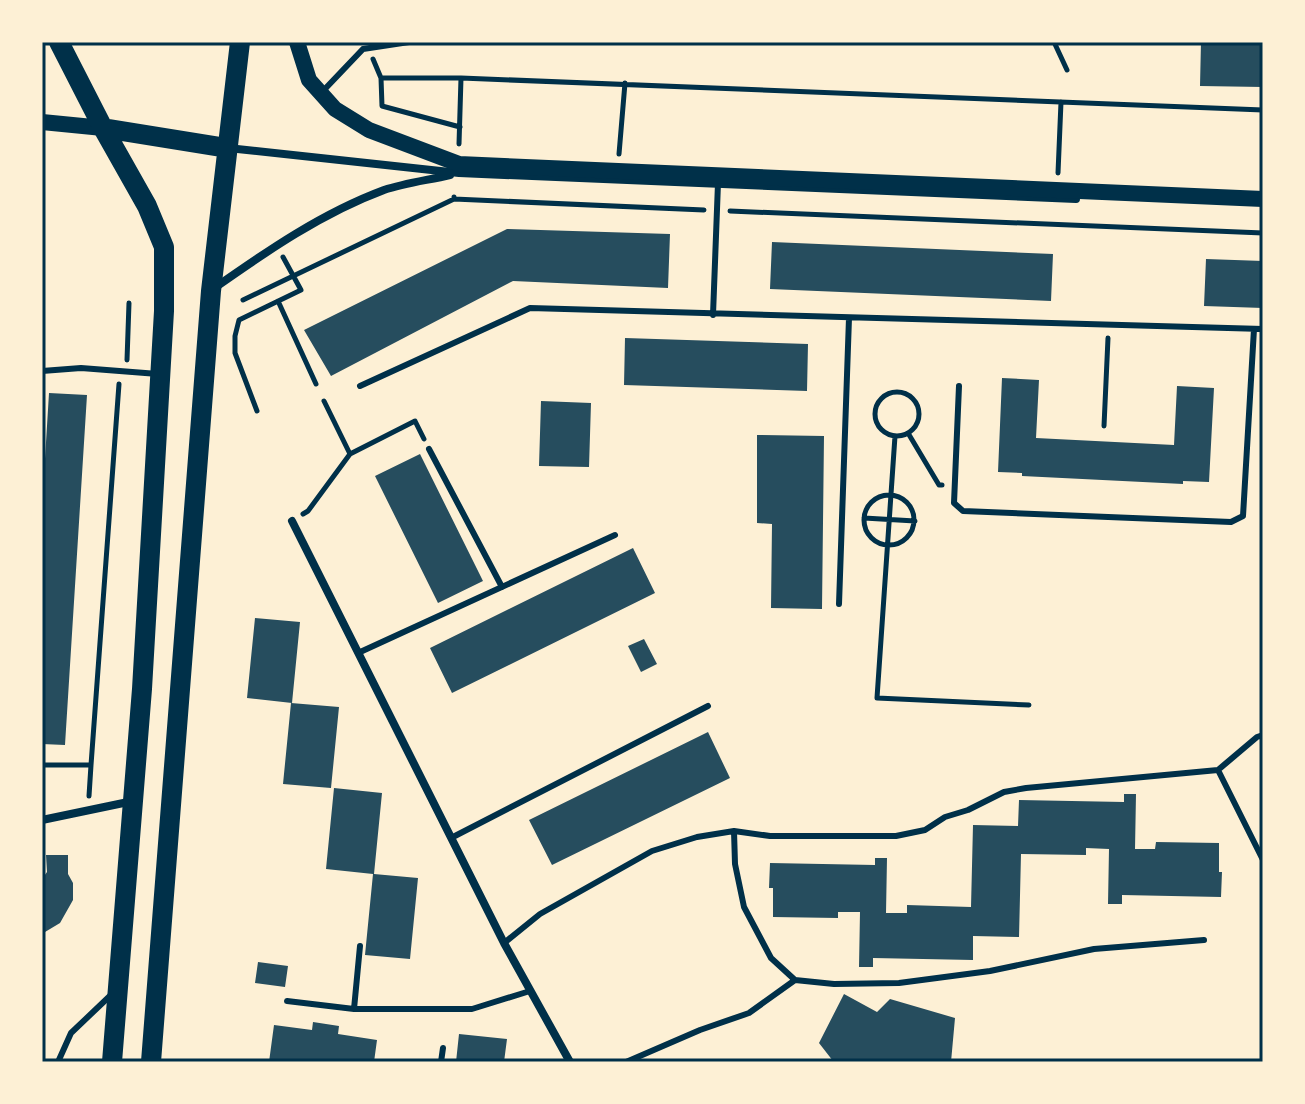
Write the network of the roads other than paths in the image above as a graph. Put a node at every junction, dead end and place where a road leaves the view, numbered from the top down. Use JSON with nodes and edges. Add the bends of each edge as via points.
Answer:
{"nodes":[{"id":1,"x":59,"y":42,"type":"edge"},
{"id":2,"x":240,"y":42,"type":"edge"},
{"id":3,"x":297,"y":42,"type":"edge"},
{"id":4,"x":409,"y":42,"type":"edge"},
{"id":5,"x":321,"y":93,"type":"junction"},
{"id":6,"x":42,"y":122,"type":"edge"},
{"id":7,"x":103,"y":128,"type":"junction"},
{"id":8,"x":227,"y":148,"type":"junction"},
{"id":9,"x":459,"y":169,"type":"junction"},
{"id":10,"x":718,"y":183,"type":"junction"},
{"id":11,"x":1263,"y":199,"type":"edge"},
{"id":12,"x":1263,"y":207,"type":"edge"},
{"id":13,"x":211,"y":291,"type":"junction"},
{"id":14,"x":713,"y":315,"type":"junction"},
{"id":15,"x":849,"y":318,"type":"junction"},
{"id":16,"x":1254,"y":329,"type":"junction"},
{"id":17,"x":1263,"y":329,"type":"edge"},
{"id":18,"x":42,"y":371,"type":"edge"},
{"id":19,"x":160,"y":375,"type":"junction"},
{"id":20,"x":360,"y":386,"type":"dead end"},
{"id":21,"x":959,"y":386,"type":"dead end"},
{"id":22,"x":429,"y":449,"type":"road end"},
{"id":23,"x":292,"y":521,"type":"dead end"},
{"id":24,"x":615,"y":535,"type":"dead end"},
{"id":25,"x":502,"y":587,"type":"junction"},
{"id":26,"x":839,"y":604,"type":"dead end"},
{"id":27,"x":358,"y":653,"type":"junction"},
{"id":28,"x":708,"y":706,"type":"dead end"},
{"id":29,"x":1263,"y":735,"type":"edge"},
{"id":30,"x":1218,"y":770,"type":"junction"},
{"id":31,"x":133,"y":801,"type":"junction"},
{"id":32,"x":42,"y":820,"type":"edge"},
{"id":33,"x":734,"y":831,"type":"junction"},
{"id":34,"x":451,"y":838,"type":"junction"},
{"id":35,"x":1263,"y":860,"type":"edge"},
{"id":36,"x":1204,"y":940,"type":"dead end"},
{"id":37,"x":504,"y":943,"type":"junction"},
{"id":38,"x":360,"y":946,"type":"dead end"},
{"id":39,"x":795,"y":980,"type":"junction"},
{"id":40,"x":118,"y":988,"type":"junction"},
{"id":41,"x":530,"y":991,"type":"junction"},
{"id":42,"x":287,"y":1001,"type":"dead end"},
{"id":43,"x":354,"y":1009,"type":"junction"},
{"id":44,"x":443,"y":1048,"type":"dead end"},
{"id":45,"x":58,"y":1062,"type":"edge"},
{"id":46,"x":112,"y":1062,"type":"edge"},
{"id":47,"x":151,"y":1062,"type":"edge"},
{"id":48,"x":441,"y":1062,"type":"edge"},
{"id":49,"x":570,"y":1062,"type":"edge"},
{"id":50,"x":626,"y":1062,"type":"edge"}],
"edges":[{"from":1,"to":7,"type":"main road"},
{"from":2,"to":8,"type":"main road"},
{"from":3,"to":5,"type":"main road","via":[[309,80]]},
{"from":4,"to":5,"type":"lane","via":[[363,49]]},
{"from":5,"to":9,"type":"main road","via":[[335,109],[369,130]]},
{"from":6,"to":7,"type":"main road"},
{"from":7,"to":8,"type":"main road"},
{"from":7,"to":19,"type":"main road","via":[[164,247]]},
{"from":8,"to":9,"type":"street"},
{"from":8,"to":13,"type":"main road"},
{"from":9,"to":10,"type":"street"},
{"from":9,"to":11,"type":"main road"},
{"from":9,"to":13,"type":"street","via":[[386,190],[322,219]]},
{"from":10,"to":12,"type":"street"},
{"from":10,"to":14,"type":"lane"},
{"from":13,"to":47,"type":"main road"},
{"from":14,"to":15,"type":"lane"},
{"from":14,"to":20,"type":"lane","via":[[530,308]]},
{"from":15,"to":16,"type":"lane"},
{"from":15,"to":26,"type":"lane"},
{"from":16,"to":17,"type":"lane"},
{"from":16,"to":21,"type":"lane","via":[[1243,516],[1231,522],[963,511],[954,503]]},
{"from":18,"to":19,"type":"lane","via":[[81,368]]},
{"from":19,"to":31,"type":"main road"},
{"from":22,"to":25,"type":"lane"},
{"from":23,"to":27,"type":"street"},
{"from":24,"to":25,"type":"lane"},
{"from":25,"to":27,"type":"lane"},
{"from":27,"to":34,"type":"street"},
{"from":28,"to":34,"type":"lane"},
{"from":29,"to":30,"type":"lane"},
{"from":30,"to":33,"type":"lane","via":[[1004,792],[925,830],[896,836]]},
{"from":30,"to":35,"type":"lane"},
{"from":31,"to":32,"type":"street"},
{"from":31,"to":40,"type":"main road"},
{"from":33,"to":37,"type":"lane","via":[[652,851],[540,914]]},
{"from":33,"to":39,"type":"lane","via":[[744,907],[771,958]]},
{"from":34,"to":37,"type":"street"},
{"from":36,"to":39,"type":"lane","via":[[1094,949],[899,983]]},
{"from":37,"to":41,"type":"street"},
{"from":38,"to":43,"type":"lane"},
{"from":39,"to":50,"type":"lane","via":[[749,1013]]},
{"from":40,"to":45,"type":"lane","via":[[71,1033]]},
{"from":40,"to":46,"type":"main road"},
{"from":41,"to":43,"type":"lane","via":[[472,1009]]},
{"from":41,"to":49,"type":"street"},
{"from":42,"to":43,"type":"lane"},
{"from":44,"to":48,"type":"lane"}]}
